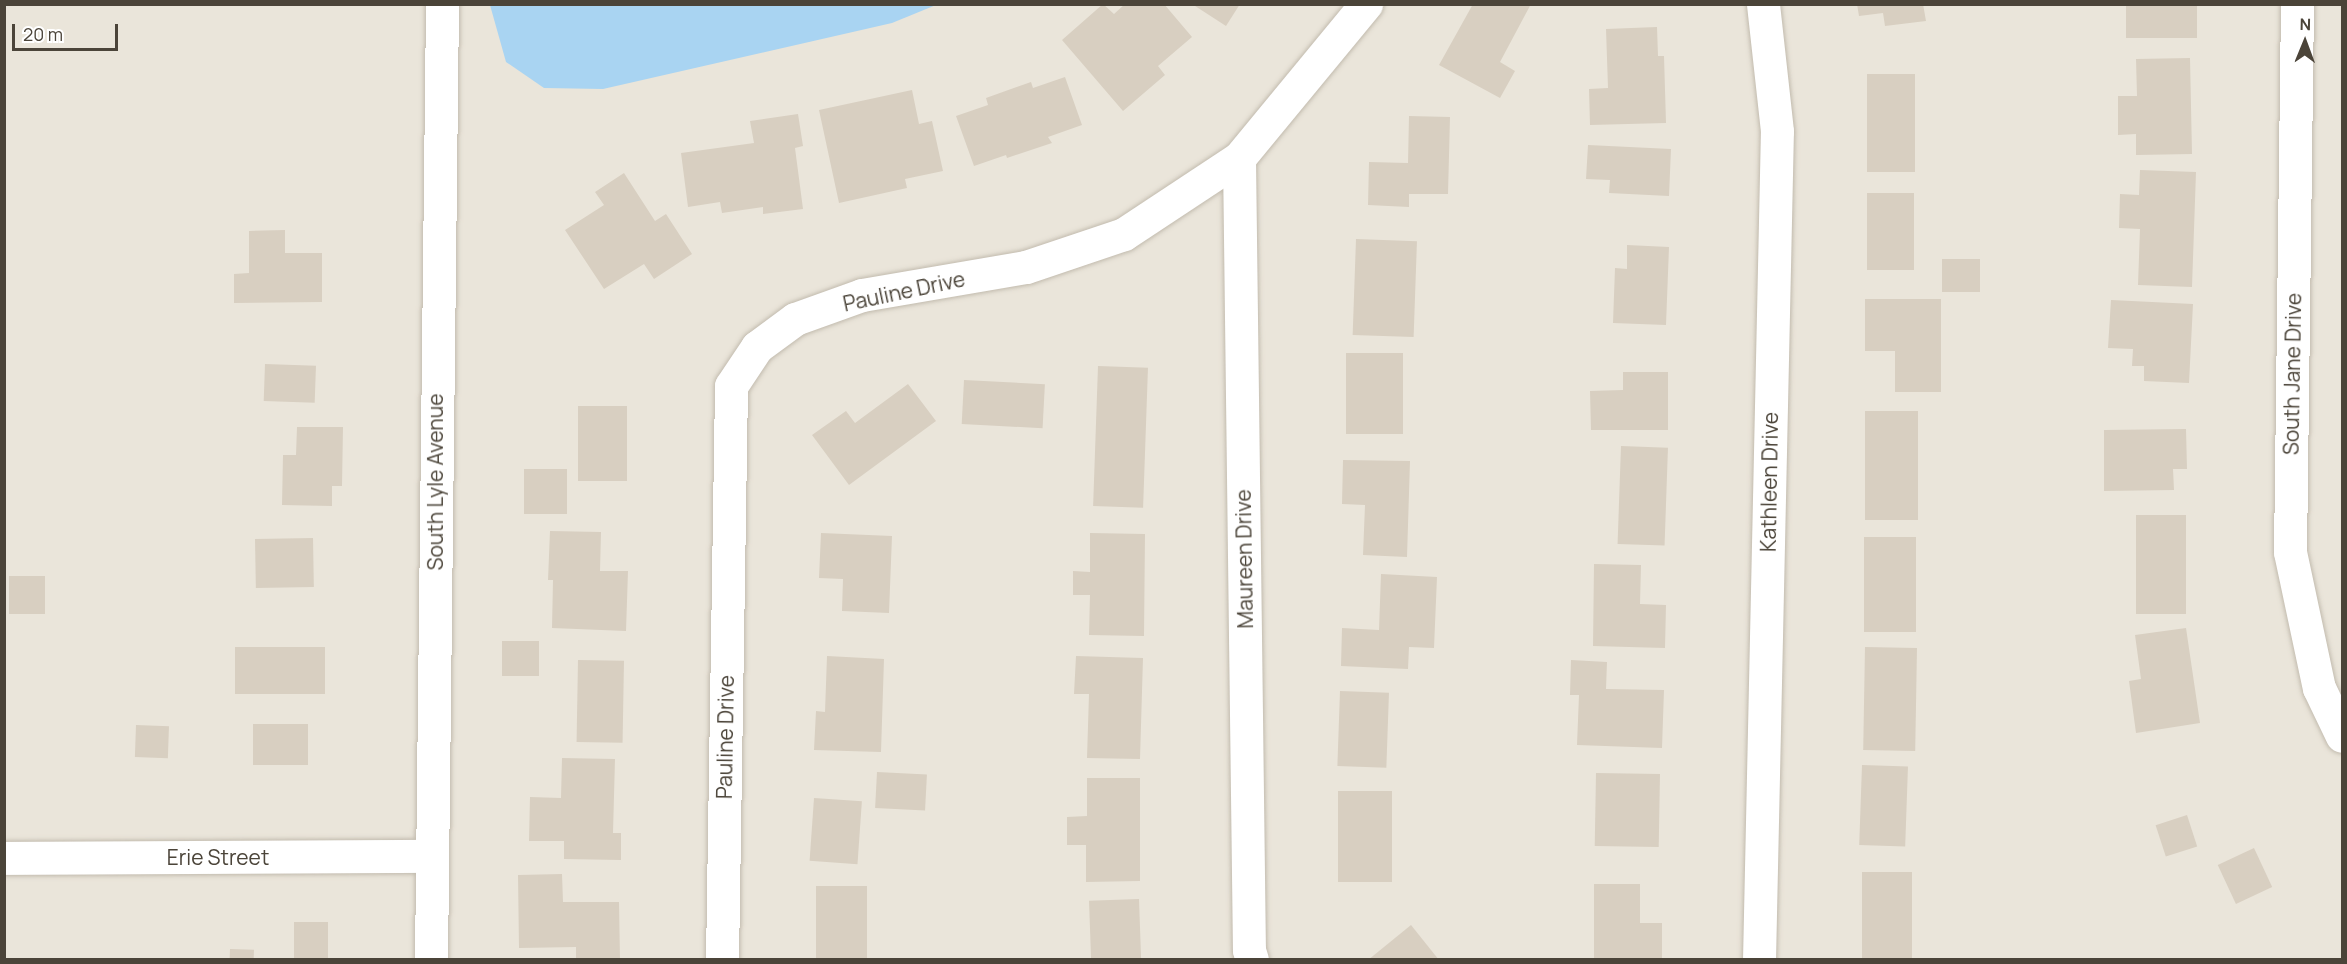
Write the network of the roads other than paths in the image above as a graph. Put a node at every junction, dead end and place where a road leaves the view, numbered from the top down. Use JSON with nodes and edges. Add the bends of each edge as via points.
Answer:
{"nodes":[{"id":1,"x":442,"y":4,"type":"edge"},
{"id":2,"x":1366,"y":4,"type":"edge"},
{"id":3,"x":1763,"y":4,"type":"edge"},
{"id":4,"x":2297,"y":4,"type":"edge"},
{"id":5,"x":1239,"y":158,"type":"junction"},
{"id":6,"x":2343,"y":736,"type":"edge"},
{"id":7,"x":432,"y":856,"type":"junction"},
{"id":8,"x":4,"y":858,"type":"edge"},
{"id":9,"x":430,"y":960,"type":"edge"},
{"id":10,"x":722,"y":960,"type":"edge"},
{"id":11,"x":1252,"y":960,"type":"edge"},
{"id":12,"x":1759,"y":960,"type":"edge"}],
"edges":[{"from":1,"to":7,"type":"street","name":"South Lyle Avenue"},
{"from":2,"to":5,"type":"street","name":"Pauline Drive"},
{"from":3,"to":12,"type":"street","name":"Kathleen Drive","via":[[1777,131]]},
{"from":4,"to":6,"type":"street","name":"South Jane Drive","via":[[2290,552],[2319,688]]},
{"from":5,"to":10,"type":"street","name":"Pauline Drive","via":[[1124,234],[1026,267],[862,295],[795,319],[757,347],[737,376],[731,386]]},
{"from":5,"to":11,"type":"street","name":"Maureen Drive"},
{"from":7,"to":8,"type":"street","name":"Erie Street"},
{"from":7,"to":9,"type":"street","name":"South Lyle Avenue"}]}
